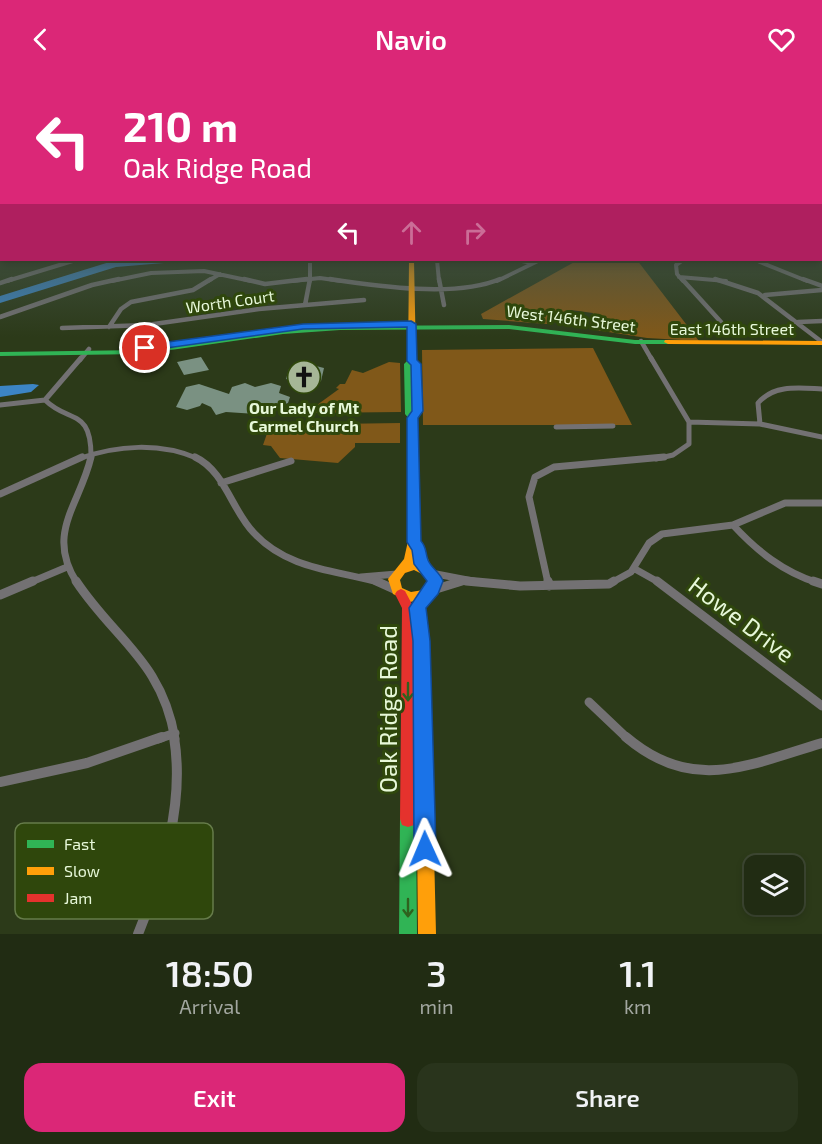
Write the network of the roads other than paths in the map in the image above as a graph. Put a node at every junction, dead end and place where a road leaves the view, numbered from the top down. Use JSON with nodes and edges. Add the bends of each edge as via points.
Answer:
{"nodes":[{"id":1,"x":73,"y":261,"type":"edge"},
{"id":2,"x":310,"y":261,"type":"edge"},
{"id":3,"x":411,"y":261,"type":"edge"},
{"id":4,"x":437,"y":261,"type":"edge"},
{"id":5,"x":522,"y":261,"type":"edge"},
{"id":6,"x":537,"y":261,"type":"edge"},
{"id":7,"x":682,"y":261,"type":"edge"},
{"id":8,"x":757,"y":261,"type":"edge"},
{"id":9,"x":531,"y":263,"type":"junction"},
{"id":10,"x":220,"y":274,"type":"junction"},
{"id":11,"x":679,"y":277,"type":"junction"},
{"id":12,"x":310,"y":279,"type":"junction"},
{"id":13,"x":0,"y":283,"type":"edge"},
{"id":14,"x":411,"y":288,"type":"junction"},
{"id":15,"x":440,"y":288,"type":"junction"},
{"id":16,"x":822,"y":288,"type":"edge"},
{"id":17,"x":765,"y":295,"type":"junction"},
{"id":18,"x":364,"y":300,"type":"dead end"},
{"id":19,"x":304,"y":305,"type":"junction"},
{"id":20,"x":444,"y":305,"type":"dead end"},
{"id":21,"x":0,"y":317,"type":"edge"},
{"id":22,"x":822,"y":321,"type":"edge"},
{"id":23,"x":721,"y":322,"type":"dead end"},
{"id":24,"x":798,"y":322,"type":"junction"},
{"id":25,"x":411,"y":326,"type":"junction"},
{"id":26,"x":109,"y":327,"type":"junction"},
{"id":27,"x":62,"y":328,"type":"dead end"},
{"id":28,"x":641,"y":341,"type":"junction"},
{"id":29,"x":822,"y":343,"type":"edge"},
{"id":30,"x":87,"y":351,"type":"junction"},
{"id":31,"x":0,"y":352,"type":"edge"},
{"id":32,"x":822,"y":389,"type":"edge"},
{"id":33,"x":45,"y":400,"type":"junction"},
{"id":34,"x":0,"y":405,"type":"edge"},
{"id":35,"x":689,"y":422,"type":"junction"},
{"id":36,"x":760,"y":424,"type":"junction"},
{"id":37,"x":613,"y":426,"type":"dead end"},
{"id":38,"x":556,"y":427,"type":"dead end"},
{"id":39,"x":822,"y":437,"type":"edge"},
{"id":40,"x":93,"y":454,"type":"junction"},
{"id":41,"x":291,"y":461,"type":"dead end"},
{"id":42,"x":221,"y":483,"type":"junction"},
{"id":43,"x":0,"y":494,"type":"edge"},
{"id":44,"x":822,"y":503,"type":"edge"},
{"id":45,"x":732,"y":525,"type":"junction"},
{"id":46,"x":414,"y":542,"type":"junction"},
{"id":47,"x":67,"y":567,"type":"junction"},
{"id":48,"x":634,"y":569,"type":"junction"},
{"id":49,"x":400,"y":571,"type":"junction"},
{"id":50,"x":429,"y":571,"type":"junction"},
{"id":51,"x":355,"y":577,"type":"junction"},
{"id":52,"x":464,"y":581,"type":"junction"},
{"id":53,"x":822,"y":584,"type":"edge"},
{"id":54,"x":549,"y":586,"type":"junction"},
{"id":55,"x":399,"y":592,"type":"junction"},
{"id":56,"x":430,"y":592,"type":"junction"},
{"id":57,"x":0,"y":595,"type":"edge"},
{"id":58,"x":589,"y":702,"type":"dead end"},
{"id":59,"x":822,"y":706,"type":"edge"},
{"id":60,"x":175,"y":733,"type":"junction"},
{"id":61,"x":822,"y":743,"type":"edge"},
{"id":62,"x":0,"y":782,"type":"edge"},
{"id":63,"x":172,"y":823,"type":"edge"},
{"id":64,"x":144,"y":919,"type":"edge"},
{"id":65,"x":138,"y":934,"type":"edge"},
{"id":66,"x":408,"y":934,"type":"edge"},
{"id":67,"x":427,"y":934,"type":"edge"}],
"edges":[{"from":1,"to":13,"type":"street"},
{"from":2,"to":12,"type":"street"},
{"from":3,"to":14,"type":"street"},
{"from":4,"to":15,"type":"street"},
{"from":5,"to":9,"type":"street"},
{"from":6,"to":9,"type":"street"},
{"from":7,"to":11,"type":"street","via":[[676,268]]},
{"from":8,"to":16,"type":"street"},
{"from":9,"to":15,"type":"street","via":[[487,284]]},
{"from":10,"to":12,"type":"street","via":[[265,284]]},
{"from":10,"to":21,"type":"street","via":[[175,271],[116,279]]},
{"from":10,"to":26,"type":"street","via":[[193,290],[131,302]]},
{"from":11,"to":17,"type":"street","via":[[726,280]]},
{"from":11,"to":23,"type":"street"},
{"from":12,"to":14,"type":"street"},
{"from":12,"to":19,"type":"street"},
{"from":14,"to":15,"type":"street"},
{"from":14,"to":25,"type":"street"},
{"from":15,"to":20,"type":"street"},
{"from":16,"to":17,"type":"street"},
{"from":17,"to":24,"type":"street"},
{"from":18,"to":19,"type":"street","name":"Worth Court"},
{"from":19,"to":26,"type":"street","name":"Worth Court"},
{"from":22,"to":24,"type":"street"},
{"from":24,"to":29,"type":"street"},
{"from":25,"to":28,"type":"street","name":"West 146th Street","via":[[533,325]]},
{"from":25,"to":30,"type":"street","name":"West 146th Street","via":[[303,326],[172,345]]},
{"from":25,"to":46,"type":"street","via":[[417,411],[413,418]]},
{"from":26,"to":27,"type":"street","name":"Worth Court"},
{"from":28,"to":29,"type":"street","name":"East 146th Street"},
{"from":28,"to":35,"type":"street"},
{"from":30,"to":31,"type":"street","name":"West 146th Street"},
{"from":30,"to":33,"type":"street"},
{"from":32,"to":36,"type":"street","via":[[765,394],[758,403]]},
{"from":33,"to":34,"type":"street"},
{"from":33,"to":40,"type":"street","via":[[81,420]]},
{"from":35,"to":36,"type":"street"},
{"from":35,"to":54,"type":"street","via":[[689,442],[665,458],[564,464],[548,468],[534,478],[529,497]]},
{"from":36,"to":39,"type":"street"},
{"from":37,"to":38,"type":"street"},
{"from":40,"to":42,"type":"street","via":[[136,447],[175,450],[204,462]]},
{"from":40,"to":43,"type":"street"},
{"from":40,"to":47,"type":"street","via":[[62,530]]},
{"from":41,"to":42,"type":"street"},
{"from":42,"to":51,"type":"street","via":[[244,524],[265,544],[301,563]]},
{"from":44,"to":45,"type":"street","via":[[785,503]]},
{"from":45,"to":48,"type":"street","via":[[662,534],[649,543]]},
{"from":45,"to":53,"type":"street","via":[[774,565]]},
{"from":46,"to":49,"type":"street","via":[[410,560]]},
{"from":46,"to":50,"type":"street","via":[[420,549],[420,561]]},
{"from":47,"to":57,"type":"street"},
{"from":47,"to":60,"type":"street","via":[[160,685]]},
{"from":48,"to":54,"type":"street","via":[[609,584]]},
{"from":48,"to":59,"type":"street","name":"Howe Drive","via":[[668,587]]},
{"from":49,"to":50,"type":"street","via":[[415,566]]},
{"from":49,"to":51,"type":"street"},
{"from":49,"to":55,"type":"street","via":[[393,582]]},
{"from":50,"to":52,"type":"street"},
{"from":50,"to":56,"type":"street","via":[[435,581]]},
{"from":51,"to":55,"type":"street","via":[[389,585]]},
{"from":52,"to":54,"type":"street"},
{"from":52,"to":56,"type":"street","via":[[438,586]]},
{"from":55,"to":56,"type":"street","via":[[414,597]]},
{"from":55,"to":66,"type":"street","name":"Oak Ridge Road","one_way":true,"via":[[408,608]]},
{"from":56,"to":67,"type":"street","name":"Oak Ridge Road","via":[[417,608],[422,641]]},
{"from":58,"to":61,"type":"street","via":[[654,758],[698,772],[722,772]]},
{"from":60,"to":62,"type":"street","via":[[87,763]]},
{"from":60,"to":63,"type":"street","via":[[178,774]]},
{"from":64,"to":65,"type":"street"}]}
